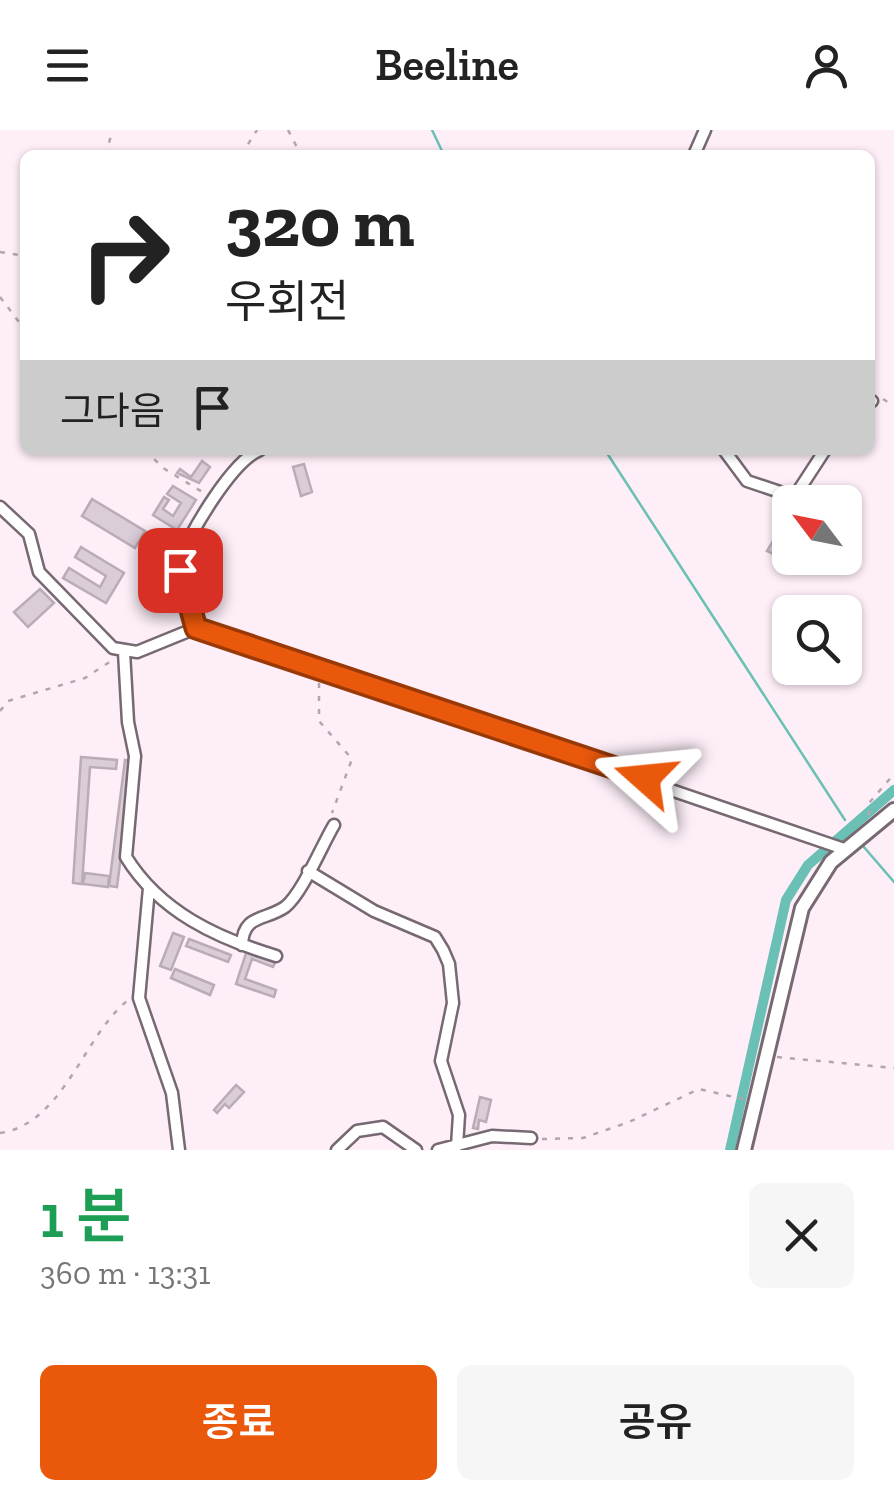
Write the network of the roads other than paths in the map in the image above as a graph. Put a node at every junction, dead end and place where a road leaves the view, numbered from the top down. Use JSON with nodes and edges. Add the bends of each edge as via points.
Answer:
{"nodes":[{"id":1,"x":251,"y":455,"type":"edge"},
{"id":2,"x":728,"y":455,"type":"edge"},
{"id":3,"x":822,"y":455,"type":"edge"},
{"id":4,"x":0,"y":507,"type":"edge"},
{"id":5,"x":196,"y":628,"type":"junction"},
{"id":6,"x":124,"y":652,"type":"junction"},
{"id":7,"x":894,"y":810,"type":"edge"},
{"id":8,"x":334,"y":824,"type":"road end"},
{"id":9,"x":841,"y":847,"type":"junction"},
{"id":10,"x":308,"y":871,"type":"junction"},
{"id":11,"x":150,"y":888,"type":"junction"},
{"id":12,"x":242,"y":946,"type":"junction"},
{"id":13,"x":276,"y":956,"type":"dead end"},
{"id":14,"x":531,"y":1138,"type":"road end"},
{"id":15,"x":457,"y":1146,"type":"junction"},
{"id":16,"x":179,"y":1150,"type":"edge"},
{"id":17,"x":337,"y":1150,"type":"edge"},
{"id":18,"x":416,"y":1150,"type":"edge"},
{"id":19,"x":438,"y":1150,"type":"edge"},
{"id":20,"x":744,"y":1150,"type":"edge"}],
"edges":[{"from":1,"to":5,"type":"street","via":[[180,560]]},
{"from":2,"to":3,"type":"street","via":[[748,481],[800,498]]},
{"from":4,"to":6,"type":"street","via":[[29,534],[40,572]]},
{"from":5,"to":6,"type":"street","via":[[158,646]]},
{"from":5,"to":9,"type":"street"},
{"from":6,"to":11,"type":"street","via":[[135,756],[126,857]]},
{"from":7,"to":9,"type":"street"},
{"from":8,"to":10,"type":"street"},
{"from":9,"to":20,"type":"street","via":[[802,908]]},
{"from":10,"to":12,"type":"street","via":[[288,904],[247,925]]},
{"from":10,"to":15,"type":"street","via":[[374,911],[435,937],[443,950],[452,1003],[441,1062],[459,1116]]},
{"from":11,"to":12,"type":"street","via":[[203,928]]},
{"from":11,"to":16,"type":"street","via":[[139,998],[172,1093]]},
{"from":12,"to":13,"type":"street"},
{"from":14,"to":15,"type":"street","via":[[492,1136]]},
{"from":15,"to":19,"type":"street"},
{"from":17,"to":18,"type":"street","via":[[358,1131],[383,1126]]}]}
